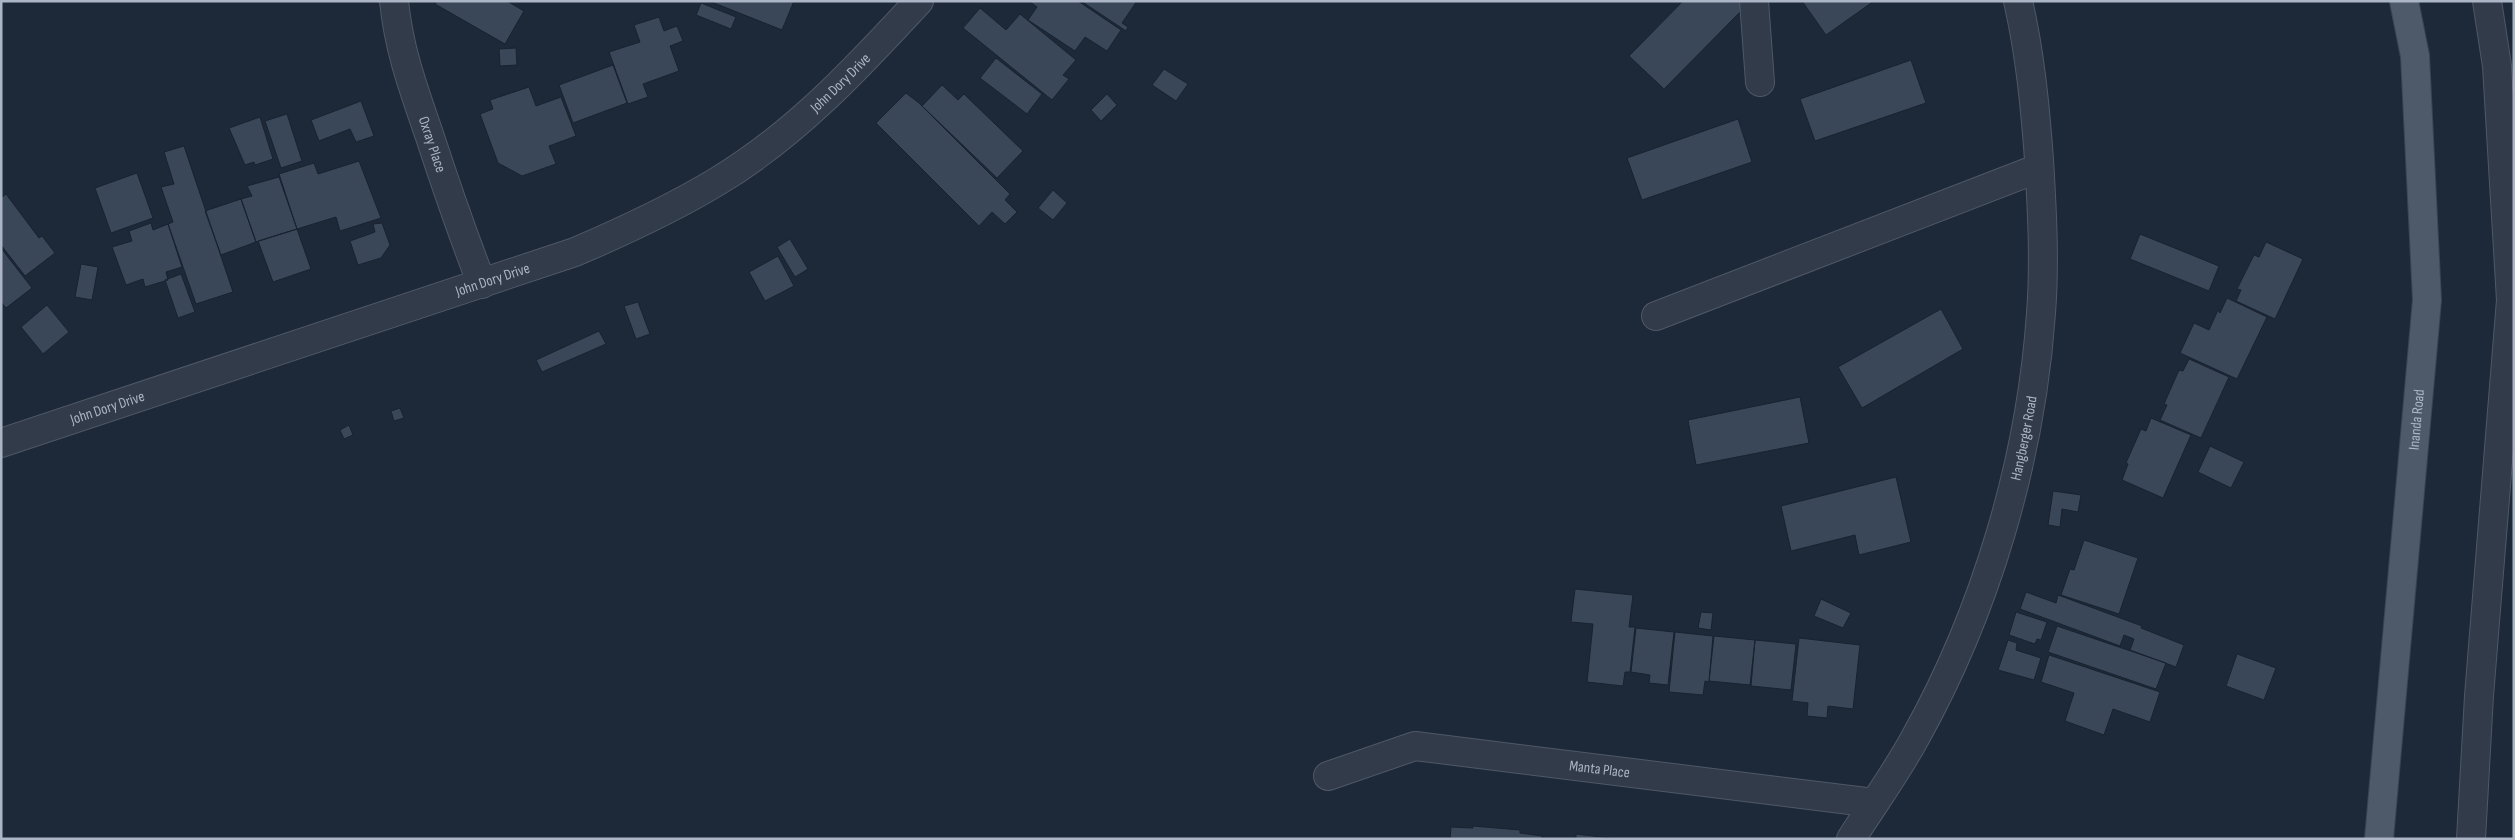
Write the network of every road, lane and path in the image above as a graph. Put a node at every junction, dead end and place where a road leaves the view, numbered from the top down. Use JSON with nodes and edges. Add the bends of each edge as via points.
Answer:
{"nodes":[{"id":1,"x":394,"y":1,"type":"edge"},
{"id":2,"x":919,"y":1,"type":"edge"},
{"id":3,"x":1754,"y":1,"type":"edge"},
{"id":4,"x":2018,"y":1,"type":"edge"},
{"id":5,"x":2404,"y":1,"type":"edge"},
{"id":6,"x":2486,"y":1,"type":"edge"},
{"id":7,"x":1760,"y":82,"type":"dead end"},
{"id":8,"x":2039,"y":168,"type":"junction"},
{"id":9,"x":482,"y":284,"type":"junction"},
{"id":10,"x":1656,"y":316,"type":"dead end"},
{"id":11,"x":1,"y":443,"type":"edge"},
{"id":12,"x":1328,"y":776,"type":"dead end"},
{"id":13,"x":1874,"y":803,"type":"junction"},
{"id":14,"x":1851,"y":839,"type":"edge"},
{"id":15,"x":2379,"y":839,"type":"edge"},
{"id":16,"x":2471,"y":839,"type":"edge"}],
"edges":[{"from":1,"to":9,"type":"street","name":"Oxray Place","via":[[398,37],[412,85]]},
{"from":2,"to":9,"type":"street","name":"John Dory Drive","via":[[856,70],[794,126],[720,181],[649,220],[575,252]]},
{"from":3,"to":7,"type":"street"},
{"from":4,"to":8,"type":"street","name":"Hangberger Road"},
{"from":5,"to":15,"type":"main road","name":"Inanda Road","via":[[2415,56],[2427,300]]},
{"from":6,"to":16,"type":"street","via":[[2497,66],[2511,300],[2479,696]]},
{"from":8,"to":10,"type":"street"},
{"from":8,"to":13,"type":"street","name":"Hangberger Road","via":[[2043,214],[2041,314],[2029,407],[2010,504],[1984,584],[1952,665],[1915,739]]},
{"from":9,"to":11,"type":"street","name":"John Dory Drive"},
{"from":12,"to":13,"type":"street","name":"Manta Place","via":[[1415,746]]},
{"from":13,"to":14,"type":"street","name":"Hangberger Road"}]}
